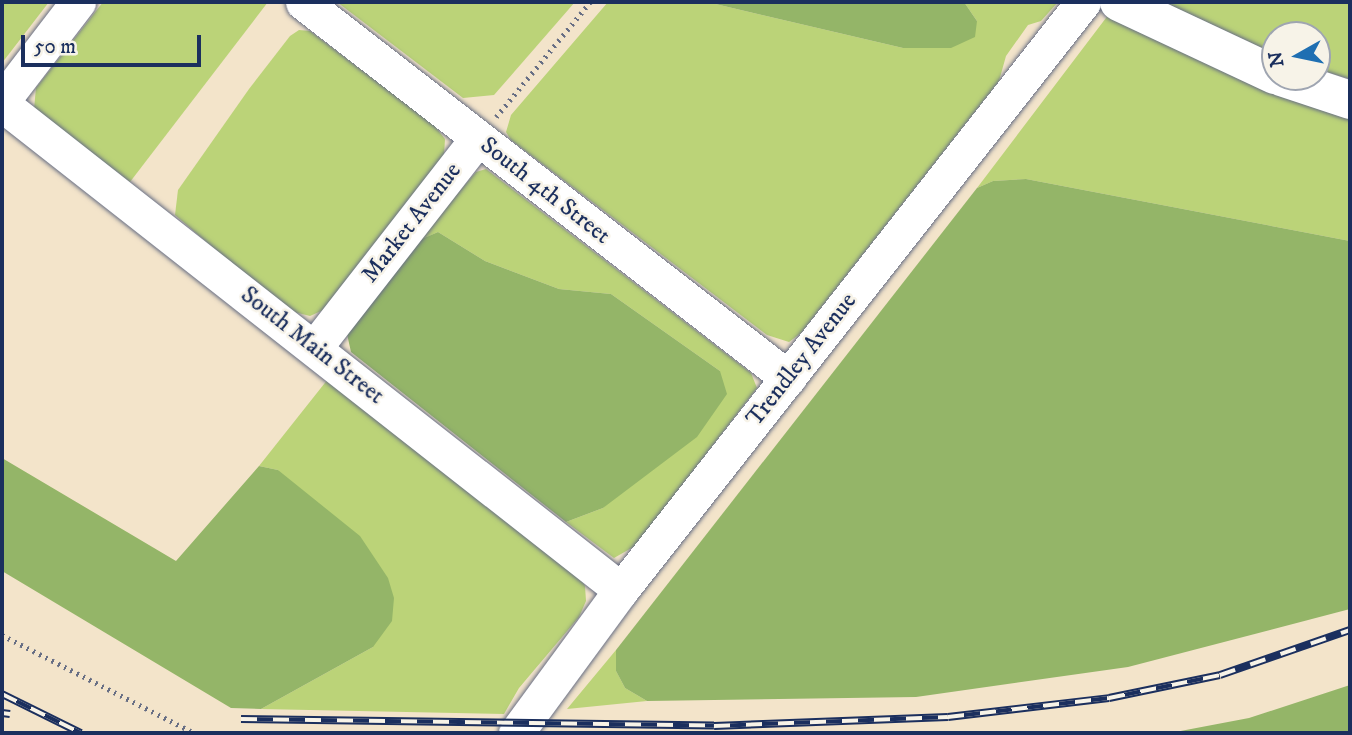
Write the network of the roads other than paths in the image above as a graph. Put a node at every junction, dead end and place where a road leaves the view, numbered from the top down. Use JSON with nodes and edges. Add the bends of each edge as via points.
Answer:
{"nodes":[{"id":1,"x":78,"y":2,"type":"edge"},
{"id":2,"x":303,"y":2,"type":"edge"},
{"id":3,"x":1083,"y":2,"type":"edge"},
{"id":4,"x":1119,"y":2,"type":"edge"},
{"id":5,"x":1261,"y":68,"type":"edge"},
{"id":6,"x":1323,"y":91,"type":"edge"},
{"id":7,"x":1350,"y":100,"type":"edge"},
{"id":8,"x":2,"y":103,"type":"edge"},
{"id":9,"x":477,"y":139,"type":"junction"},
{"id":10,"x":315,"y":347,"type":"junction"},
{"id":11,"x":788,"y":378,"type":"junction"},
{"id":12,"x":621,"y":590,"type":"junction"},
{"id":13,"x":519,"y":727,"type":"edge"}],
"edges":[{"from":1,"to":8,"type":"street"},
{"from":2,"to":9,"type":"street","name":"South 4th Street"},
{"from":3,"to":11,"type":"street","name":"Trendley Avenue"},
{"from":4,"to":5,"type":"highway"},
{"from":6,"to":7,"type":"highway"},
{"from":8,"to":10,"type":"street","name":"South Main Street"},
{"from":9,"to":10,"type":"street","name":"Market Avenue"},
{"from":9,"to":11,"type":"street","name":"South 4th Street"},
{"from":10,"to":12,"type":"street","name":"South Main Street"},
{"from":11,"to":12,"type":"street","name":"Trendley Avenue"},
{"from":12,"to":13,"type":"street","name":"Trendley Avenue"}]}
